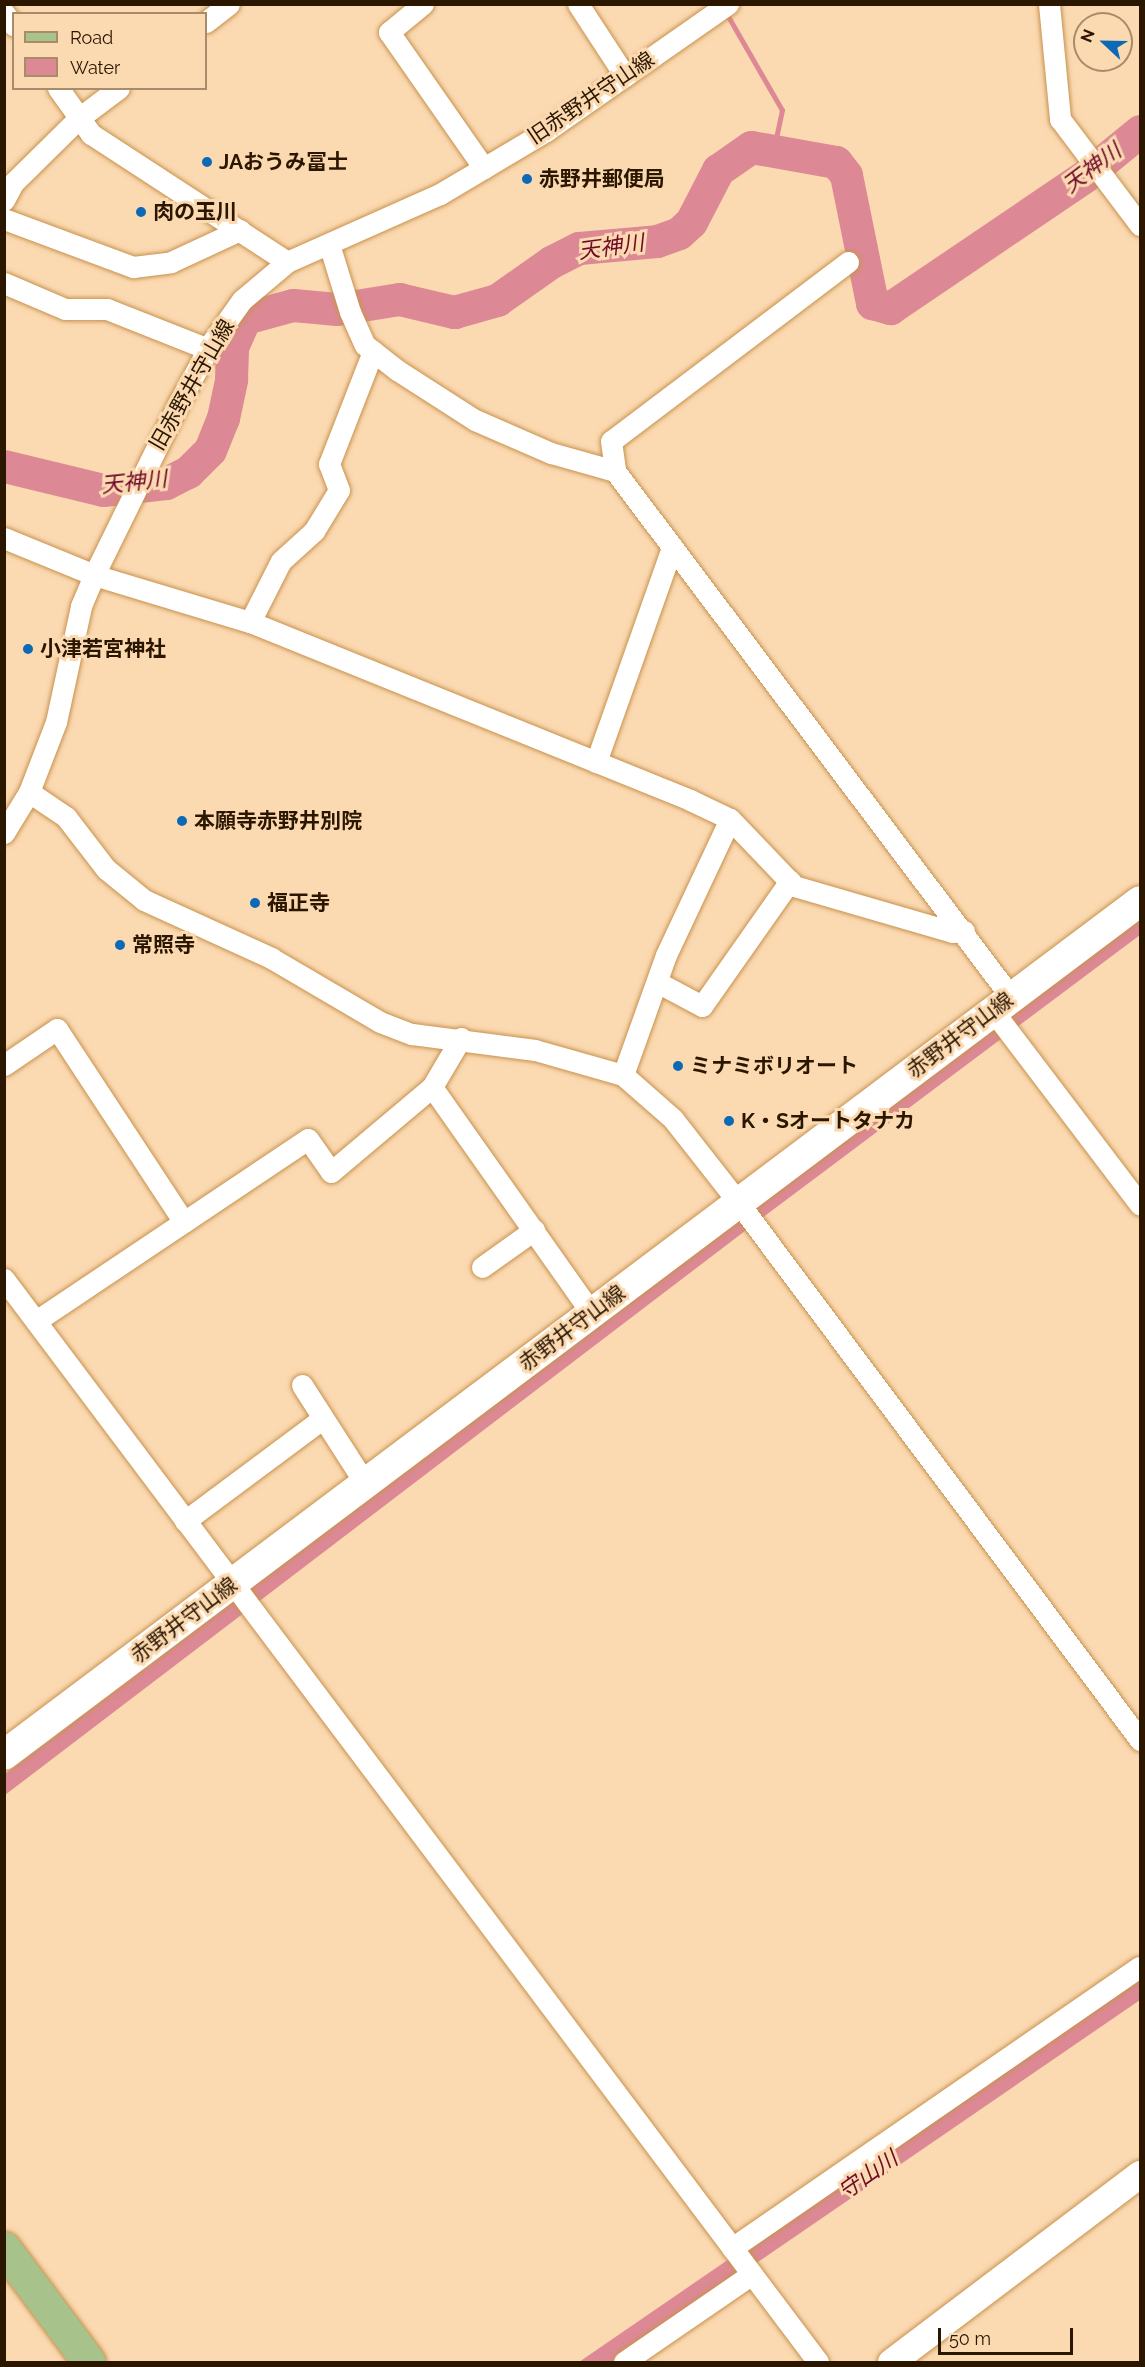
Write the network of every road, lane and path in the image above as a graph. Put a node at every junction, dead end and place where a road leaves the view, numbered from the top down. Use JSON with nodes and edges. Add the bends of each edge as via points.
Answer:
{"nodes":[{"id":1,"x":229,"y":4,"type":"edge"},
{"id":2,"x":423,"y":4,"type":"edge"},
{"id":3,"x":578,"y":4,"type":"edge"},
{"id":4,"x":728,"y":4,"type":"edge"},
{"id":5,"x":1049,"y":4,"type":"edge"},
{"id":6,"x":207,"y":21,"type":"edge"},
{"id":7,"x":625,"y":76,"type":"junction"},
{"id":8,"x":59,"y":90,"type":"edge"},
{"id":9,"x":116,"y":90,"type":"edge"},
{"id":10,"x":78,"y":118,"type":"junction"},
{"id":11,"x":484,"y":168,"type":"junction"},
{"id":12,"x":4,"y":200,"type":"edge"},
{"id":13,"x":4,"y":219,"type":"edge"},
{"id":14,"x":1140,"y":225,"type":"edge"},
{"id":15,"x":240,"y":230,"type":"junction"},
{"id":16,"x":329,"y":244,"type":"junction"},
{"id":17,"x":287,"y":262,"type":"junction"},
{"id":18,"x":848,"y":262,"type":"dead end"},
{"id":19,"x":4,"y":283,"type":"edge"},
{"id":20,"x":208,"y":349,"type":"junction"},
{"id":21,"x":373,"y":351,"type":"junction"},
{"id":22,"x":615,"y":471,"type":"junction"},
{"id":23,"x":4,"y":538,"type":"edge"},
{"id":24,"x":672,"y":547,"type":"junction"},
{"id":25,"x":94,"y":575,"type":"junction"},
{"id":26,"x":250,"y":622,"type":"junction"},
{"id":27,"x":596,"y":762,"type":"junction"},
{"id":28,"x":29,"y":792,"type":"junction"},
{"id":29,"x":730,"y":819,"type":"junction"},
{"id":30,"x":4,"y":833,"type":"edge"},
{"id":31,"x":790,"y":881,"type":"junction"},
{"id":32,"x":1140,"y":901,"type":"edge"},
{"id":33,"x":964,"y":931,"type":"junction"},
{"id":34,"x":657,"y":982,"type":"junction"},
{"id":35,"x":1002,"y":1004,"type":"junction"},
{"id":36,"x":461,"y":1038,"type":"junction"},
{"id":37,"x":4,"y":1065,"type":"edge"},
{"id":38,"x":623,"y":1075,"type":"junction"},
{"id":39,"x":432,"y":1087,"type":"junction"},
{"id":40,"x":738,"y":1202,"type":"junction"},
{"id":41,"x":1140,"y":1205,"type":"edge"},
{"id":42,"x":184,"y":1222,"type":"junction"},
{"id":43,"x":534,"y":1230,"type":"junction"},
{"id":44,"x":482,"y":1267,"type":"dead end"},
{"id":45,"x":4,"y":1279,"type":"edge"},
{"id":46,"x":592,"y":1314,"type":"junction"},
{"id":47,"x":36,"y":1321,"type":"junction"},
{"id":48,"x":302,"y":1385,"type":"dead end"},
{"id":49,"x":323,"y":1418,"type":"junction"},
{"id":50,"x":366,"y":1483,"type":"junction"},
{"id":51,"x":185,"y":1521,"type":"junction"},
{"id":52,"x":232,"y":1583,"type":"junction"},
{"id":53,"x":1140,"y":1740,"type":"edge"},
{"id":54,"x":4,"y":1755,"type":"edge"},
{"id":55,"x":1140,"y":1967,"type":"edge"},
{"id":56,"x":1140,"y":2174,"type":"edge"},
{"id":57,"x":4,"y":2248,"type":"edge"},
{"id":58,"x":732,"y":2248,"type":"junction"},
{"id":59,"x":752,"y":2274,"type":"junction"},
{"id":60,"x":89,"y":2362,"type":"edge"},
{"id":61,"x":624,"y":2362,"type":"edge"},
{"id":62,"x":818,"y":2362,"type":"edge"},
{"id":63,"x":891,"y":2362,"type":"edge"}],
"edges":[{"from":1,"to":6,"type":"street"},
{"from":2,"to":11,"type":"street","via":[[388,32]]},
{"from":3,"to":7,"type":"street"},
{"from":4,"to":7,"type":"street","name":"旧赤野井守山線"},
{"from":5,"to":14,"type":"street","via":[[1060,119]]},
{"from":7,"to":11,"type":"street","name":"旧赤野井守山線"},
{"from":8,"to":10,"type":"street"},
{"from":9,"to":10,"type":"street"},
{"from":10,"to":12,"type":"street","via":[[14,183]]},
{"from":10,"to":15,"type":"street","via":[[109,147]]},
{"from":11,"to":16,"type":"street","name":"旧赤野井守山線","via":[[440,194]]},
{"from":13,"to":15,"type":"street","via":[[133,267],[171,262]]},
{"from":15,"to":17,"type":"street"},
{"from":16,"to":17,"type":"street","name":"旧赤野井守山線"},
{"from":16,"to":21,"type":"street","via":[[350,312],[365,345]]},
{"from":17,"to":20,"type":"street","name":"旧赤野井守山線","via":[[242,300]]},
{"from":18,"to":22,"type":"street","via":[[610,441]]},
{"from":19,"to":20,"type":"street","via":[[65,309],[107,309]]},
{"from":20,"to":25,"type":"street","name":"旧赤野井守山線"},
{"from":21,"to":22,"type":"street","via":[[434,397],[475,420],[551,453]]},
{"from":21,"to":26,"type":"street","via":[[329,464],[339,490],[314,531],[280,561]]},
{"from":22,"to":24,"type":"street"},
{"from":23,"to":25,"type":"street"},
{"from":24,"to":27,"type":"street"},
{"from":24,"to":33,"type":"street"},
{"from":25,"to":26,"type":"street"},
{"from":25,"to":28,"type":"street","name":"旧赤野井守山線","via":[[81,606],[56,722]]},
{"from":26,"to":27,"type":"street"},
{"from":27,"to":29,"type":"street"},
{"from":28,"to":30,"type":"street","name":"旧赤野井守山線"},
{"from":28,"to":36,"type":"street","via":[[66,817],[106,869],[144,900],[271,958],[380,1022],[412,1034]]},
{"from":29,"to":31,"type":"street"},
{"from":29,"to":34,"type":"street"},
{"from":31,"to":33,"type":"street","via":[[859,907],[952,932]]},
{"from":31,"to":34,"type":"street","via":[[702,1006]]},
{"from":32,"to":35,"type":"main road","name":"赤野井守山線"},
{"from":33,"to":35,"type":"street"},
{"from":34,"to":38,"type":"street"},
{"from":35,"to":40,"type":"main road","name":"赤野井守山線"},
{"from":35,"to":41,"type":"street"},
{"from":36,"to":38,"type":"street","via":[[535,1050]]},
{"from":36,"to":39,"type":"street"},
{"from":37,"to":42,"type":"street","via":[[57,1029]]},
{"from":38,"to":40,"type":"street","via":[[673,1119]]},
{"from":39,"to":42,"type":"street","via":[[331,1172],[308,1139]]},
{"from":39,"to":43,"type":"street"},
{"from":40,"to":46,"type":"main road","name":"赤野井守山線"},
{"from":40,"to":53,"type":"street"},
{"from":42,"to":47,"type":"street"},
{"from":43,"to":44,"type":"street"},
{"from":43,"to":46,"type":"street"},
{"from":45,"to":47,"type":"street"},
{"from":46,"to":50,"type":"main road","name":"赤野井守山線"},
{"from":47,"to":51,"type":"street"},
{"from":48,"to":49,"type":"street"},
{"from":49,"to":50,"type":"street"},
{"from":49,"to":51,"type":"street"},
{"from":50,"to":52,"type":"main road","name":"赤野井守山線"},
{"from":51,"to":52,"type":"street"},
{"from":52,"to":54,"type":"main road","name":"赤野井守山線"},
{"from":52,"to":58,"type":"street"},
{"from":55,"to":58,"type":"street"},
{"from":56,"to":63,"type":"street"},
{"from":57,"to":60,"type":"main road"},
{"from":58,"to":59,"type":"street"},
{"from":59,"to":61,"type":"street"},
{"from":59,"to":62,"type":"street"}]}
